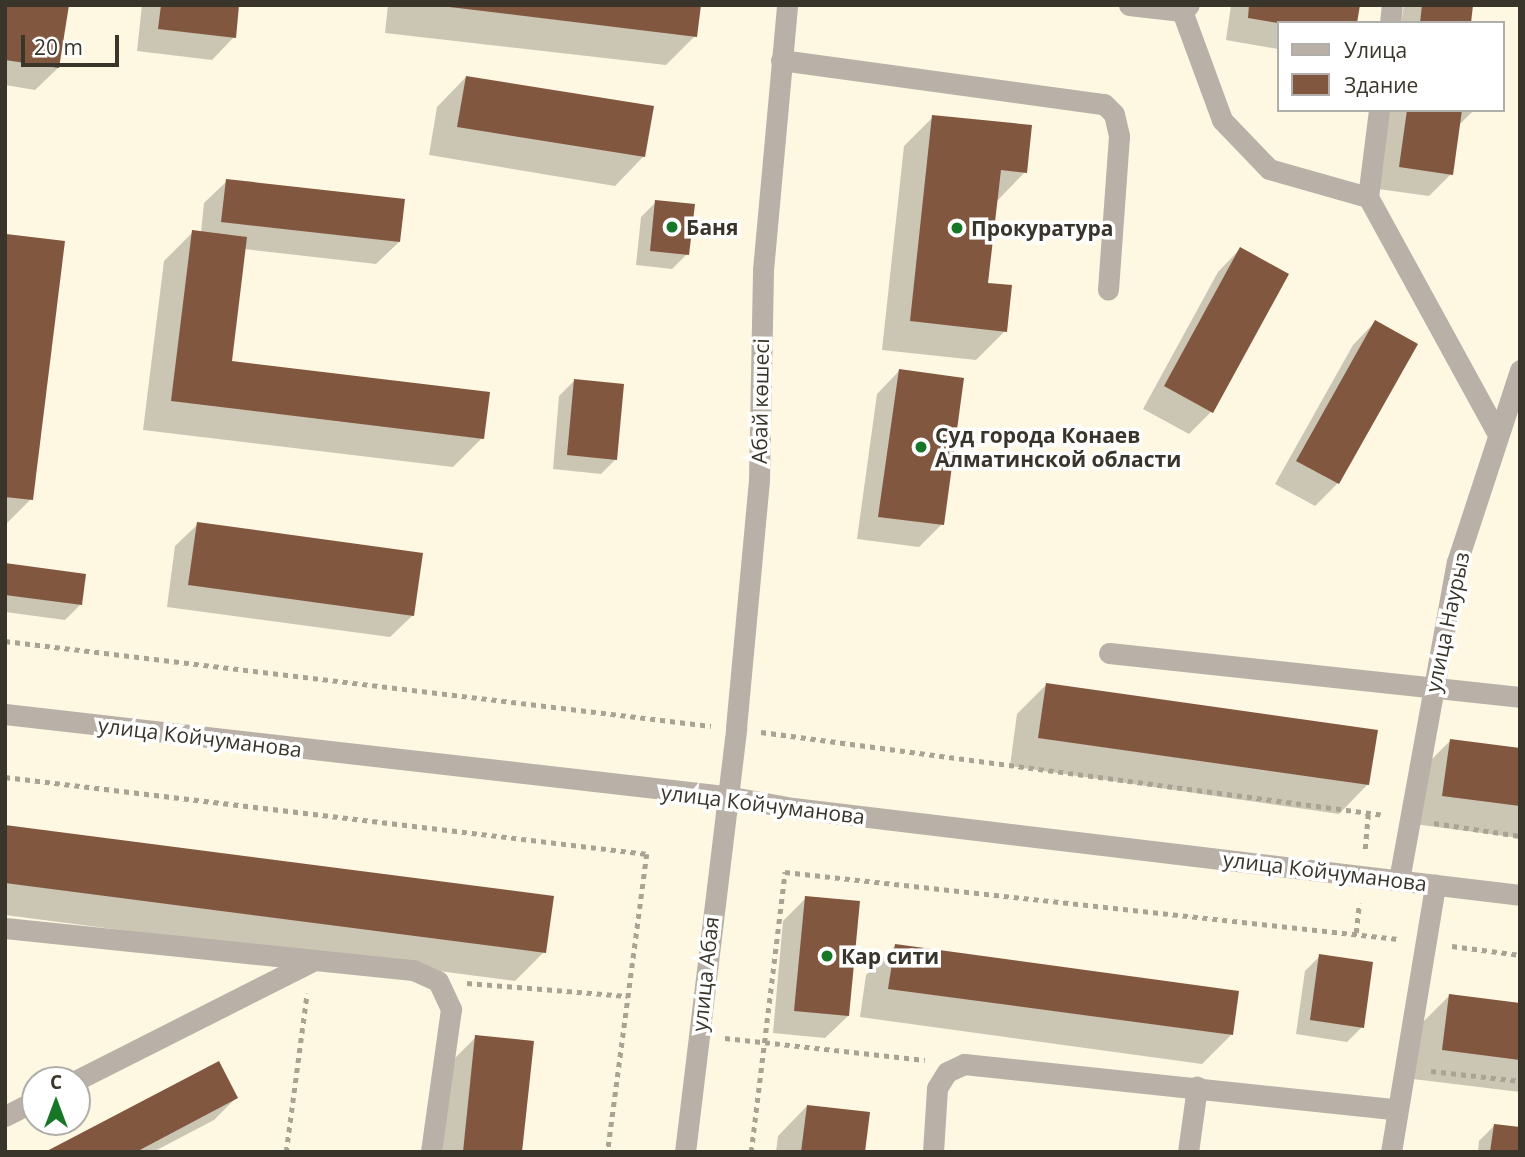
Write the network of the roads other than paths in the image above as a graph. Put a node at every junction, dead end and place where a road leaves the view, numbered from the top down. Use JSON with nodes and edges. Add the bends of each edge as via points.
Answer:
{"nodes":[{"id":1,"x":787,"y":5,"type":"edge"},
{"id":2,"x":1129,"y":5,"type":"edge"},
{"id":3,"x":1186,"y":8,"type":"edge"},
{"id":4,"x":781,"y":60,"type":"junction"},
{"id":5,"x":1379,"y":112,"type":"edge"},
{"id":6,"x":1368,"y":197,"type":"junction"},
{"id":7,"x":1108,"y":290,"type":"dead end"},
{"id":8,"x":1520,"y":370,"type":"edge"},
{"id":9,"x":1498,"y":434,"type":"junction"},
{"id":10,"x":1109,"y":653,"type":"dead end"},
{"id":11,"x":1433,"y":687,"type":"junction"},
{"id":12,"x":1520,"y":697,"type":"edge"},
{"id":13,"x":5,"y":714,"type":"edge"},
{"id":14,"x":726,"y":796,"type":"junction"},
{"id":15,"x":1399,"y":880,"type":"junction"},
{"id":16,"x":1435,"y":885,"type":"junction"},
{"id":17,"x":1520,"y":895,"type":"edge"},
{"id":18,"x":5,"y":928,"type":"edge"},
{"id":19,"x":311,"y":962,"type":"junction"},
{"id":20,"x":91,"y":1073,"type":"edge"},
{"id":21,"x":1197,"y":1087,"type":"junction"},
{"id":22,"x":21,"y":1108,"type":"edge"},
{"id":23,"x":1395,"y":1109,"type":"junction"},
{"id":24,"x":5,"y":1116,"type":"edge"},
{"id":25,"x":432,"y":1152,"type":"edge"},
{"id":26,"x":685,"y":1152,"type":"edge"},
{"id":27,"x":933,"y":1152,"type":"edge"},
{"id":28,"x":1188,"y":1152,"type":"edge"},
{"id":29,"x":1391,"y":1152,"type":"edge"}],
"edges":[{"from":1,"to":4,"type":"street","name":"Абай көшесі"},
{"from":2,"to":3,"type":"street"},
{"from":3,"to":6,"type":"street","via":[[1222,120],[1269,169]]},
{"from":4,"to":7,"type":"street","via":[[1104,104],[1114,114],[1119,135]]},
{"from":4,"to":14,"type":"street","name":"Абай көшесі","via":[[763,270],[759,480]]},
{"from":5,"to":6,"type":"street"},
{"from":6,"to":9,"type":"street"},
{"from":8,"to":9,"type":"street","name":"улица Наурыз"},
{"from":9,"to":11,"type":"street","name":"улица Наурыз","via":[[1457,562]]},
{"from":10,"to":11,"type":"street"},
{"from":11,"to":12,"type":"street"},
{"from":11,"to":15,"type":"street","name":"улица Наурыз"},
{"from":13,"to":14,"type":"street","name":"улица Койчуманова"},
{"from":14,"to":15,"type":"street","name":"улица Койчуманова","via":[[793,808]]},
{"from":14,"to":26,"type":"street","name":"улица Абая"},
{"from":15,"to":16,"type":"street","name":"улица Койчуманова"},
{"from":16,"to":17,"type":"street","name":"улица Койчуманова"},
{"from":16,"to":23,"type":"street"},
{"from":18,"to":19,"type":"street"},
{"from":19,"to":20,"type":"street"},
{"from":19,"to":25,"type":"street","via":[[413,970],[438,981],[451,1009]]},
{"from":21,"to":23,"type":"street"},
{"from":21,"to":27,"type":"street","via":[[964,1064],[947,1072],[937,1088]]},
{"from":21,"to":28,"type":"street"},
{"from":22,"to":24,"type":"street"},
{"from":23,"to":29,"type":"street"}]}
